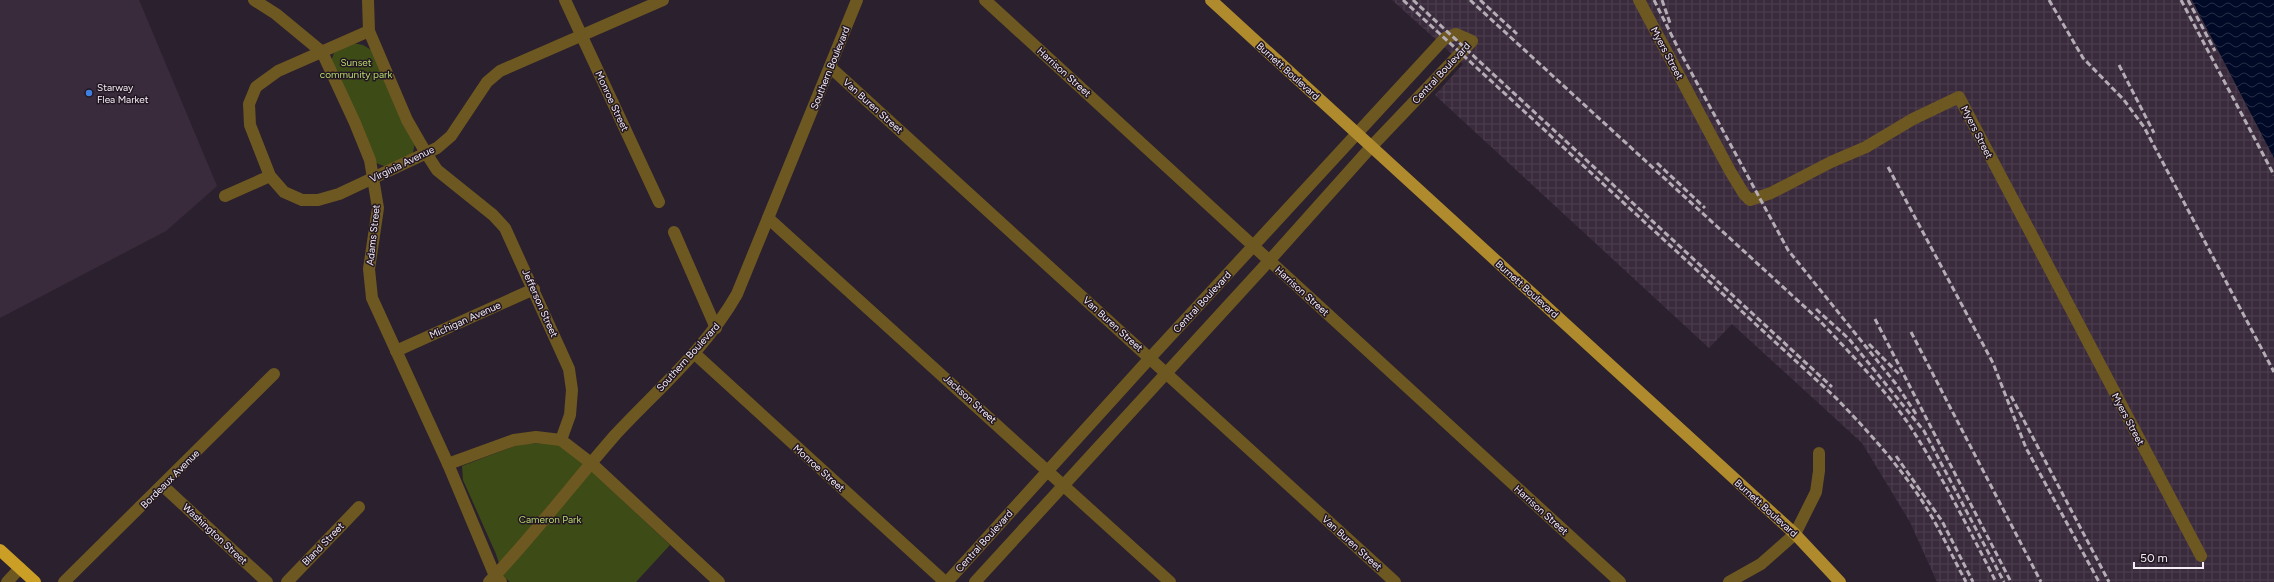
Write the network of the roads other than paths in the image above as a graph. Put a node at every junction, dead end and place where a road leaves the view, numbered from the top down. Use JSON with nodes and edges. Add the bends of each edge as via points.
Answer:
{"nodes":[{"id":1,"x":254,"y":0,"type":"edge"},
{"id":2,"x":368,"y":0,"type":"edge"},
{"id":3,"x":565,"y":0,"type":"edge"},
{"id":4,"x":664,"y":0,"type":"edge"},
{"id":5,"x":857,"y":0,"type":"edge"},
{"id":6,"x":985,"y":0,"type":"edge"},
{"id":7,"x":1211,"y":0,"type":"edge"},
{"id":8,"x":1639,"y":0,"type":"edge"},
{"id":9,"x":369,"y":31,"type":"junction"},
{"id":10,"x":580,"y":36,"type":"junction"},
{"id":11,"x":322,"y":52,"type":"junction"},
{"id":12,"x":830,"y":67,"type":"junction"},
{"id":13,"x":1357,"y":133,"type":"junction"},
{"id":14,"x":1371,"y":147,"type":"junction"},
{"id":15,"x":426,"y":153,"type":"junction"},
{"id":16,"x":270,"y":176,"type":"junction"},
{"id":17,"x":374,"y":178,"type":"junction"},
{"id":18,"x":225,"y":196,"type":"dead end"},
{"id":19,"x":659,"y":202,"type":"dead end"},
{"id":20,"x":768,"y":218,"type":"junction"},
{"id":21,"x":674,"y":232,"type":"dead end"},
{"id":22,"x":1254,"y":246,"type":"junction"},
{"id":23,"x":1269,"y":261,"type":"junction"},
{"id":24,"x":534,"y":289,"type":"junction"},
{"id":25,"x":716,"y":328,"type":"junction"},
{"id":26,"x":396,"y":351,"type":"junction"},
{"id":27,"x":694,"y":353,"type":"junction"},
{"id":28,"x":1150,"y":358,"type":"junction"},
{"id":29,"x":1166,"y":373,"type":"junction"},
{"id":30,"x":274,"y":374,"type":"dead end"},
{"id":31,"x":561,"y":440,"type":"junction"},
{"id":32,"x":1818,"y":453,"type":"dead end"},
{"id":33,"x":591,"y":463,"type":"junction"},
{"id":34,"x":448,"y":464,"type":"junction"},
{"id":35,"x":1049,"y":470,"type":"junction"},
{"id":36,"x":1064,"y":484,"type":"junction"},
{"id":37,"x":163,"y":486,"type":"junction"},
{"id":38,"x":359,"y":507,"type":"dead end"},
{"id":39,"x":1796,"y":534,"type":"junction"},
{"id":40,"x":0,"y":550,"type":"edge"},
{"id":41,"x":2201,"y":556,"type":"dead end"},
{"id":42,"x":20,"y":568,"type":"junction"},
{"id":43,"x":495,"y":580,"type":"edge"},
{"id":44,"x":7,"y":582,"type":"edge"},
{"id":45,"x":35,"y":582,"type":"edge"},
{"id":46,"x":64,"y":582,"type":"edge"},
{"id":47,"x":267,"y":582,"type":"edge"},
{"id":48,"x":287,"y":582,"type":"edge"},
{"id":49,"x":719,"y":582,"type":"edge"},
{"id":50,"x":946,"y":582,"type":"edge"},
{"id":51,"x":975,"y":582,"type":"edge"},
{"id":52,"x":1170,"y":582,"type":"edge"},
{"id":53,"x":1395,"y":582,"type":"edge"},
{"id":54,"x":1620,"y":582,"type":"edge"},
{"id":55,"x":1729,"y":582,"type":"edge"},
{"id":56,"x":1840,"y":582,"type":"edge"}],
"edges":[{"from":1,"to":11,"type":"street","name":"Adams Street","via":[[276,14]]},
{"from":2,"to":9,"type":"street","name":"Jefferson Street"},
{"from":3,"to":10,"type":"street","name":"Monroe Street"},
{"from":4,"to":10,"type":"street","name":"Virginia Avenue"},
{"from":5,"to":12,"type":"street","name":"Southern Boulevard"},
{"from":6,"to":22,"type":"street","name":"Harrison Street"},
{"from":7,"to":13,"type":"main road","name":"Burnett Boulevard"},
{"from":8,"to":41,"type":"street","name":"Myers Street","via":[[1730,171],[1750,200],[1771,193],[1866,147],[1959,97]]},
{"from":9,"to":11,"type":"street","name":"Virginia Avenue"},
{"from":9,"to":15,"type":"street","name":"Jefferson Street","via":[[407,120]]},
{"from":10,"to":15,"type":"street","name":"Virginia Avenue","via":[[500,71],[487,82],[451,136],[437,148]]},
{"from":10,"to":19,"type":"street","name":"Monroe Street"},
{"from":11,"to":16,"type":"street","name":"Virginia Avenue","via":[[278,71],[256,87],[249,104],[250,126]]},
{"from":11,"to":17,"type":"street","name":"Adams Street","via":[[355,123],[370,160]]},
{"from":12,"to":20,"type":"street","name":"Southern Boulevard"},
{"from":12,"to":28,"type":"street","name":"Van Buren Street"},
{"from":13,"to":14,"type":"main road","name":"Burnett Boulevard"},
{"from":13,"to":14,"type":"street","name":"Central Boulevard","via":[[1445,38],[1456,34],[1472,41]]},
{"from":13,"to":22,"type":"street","name":"Central Boulevard"},
{"from":14,"to":23,"type":"street","name":"Central Boulevard"},
{"from":14,"to":39,"type":"main road","name":"Burnett Boulevard"},
{"from":15,"to":17,"type":"street","name":"Virginia Avenue"},
{"from":15,"to":24,"type":"street","name":"Jefferson Street","via":[[437,170],[493,215],[505,228]]},
{"from":16,"to":17,"type":"street","name":"Virginia Avenue","via":[[284,192],[302,200],[318,200],[339,194]]},
{"from":16,"to":18,"type":"street"},
{"from":17,"to":26,"type":"street","name":"Adams Street","via":[[378,208],[369,269],[372,298]]},
{"from":20,"to":25,"type":"street","name":"Southern Boulevard","via":[[737,294]]},
{"from":20,"to":35,"type":"street","name":"Jackson Street"},
{"from":21,"to":25,"type":"street"},
{"from":22,"to":23,"type":"street","name":"Harrison Street"},
{"from":22,"to":28,"type":"street","name":"Central Boulevard"},
{"from":23,"to":29,"type":"street","name":"Central Boulevard"},
{"from":23,"to":54,"type":"street","name":"Harrison Street"},
{"from":24,"to":26,"type":"street","name":"Michigan Avenue"},
{"from":24,"to":31,"type":"street","name":"Jefferson Street","via":[[569,369],[572,390],[570,415]]},
{"from":25,"to":27,"type":"street","name":"Southern Boulevard"},
{"from":26,"to":34,"type":"street","name":"Adams Street"},
{"from":27,"to":33,"type":"street","name":"Southern Boulevard"},
{"from":27,"to":50,"type":"street","name":"Monroe Street"},
{"from":28,"to":29,"type":"street","name":"Van Buren Street"},
{"from":28,"to":35,"type":"street","name":"Central Boulevard"},
{"from":29,"to":36,"type":"street","name":"Central Boulevard"},
{"from":29,"to":53,"type":"street","name":"Van Buren Street"},
{"from":30,"to":37,"type":"street","name":"Bordeaux Avenue"},
{"from":31,"to":33,"type":"street"},
{"from":31,"to":34,"type":"street","via":[[536,437],[514,440]]},
{"from":32,"to":39,"type":"street","via":[[1816,492]]},
{"from":33,"to":43,"type":"street","name":"Southern Boulevard"},
{"from":33,"to":49,"type":"street"},
{"from":34,"to":43,"type":"street","name":"Adams Street"},
{"from":35,"to":36,"type":"street","name":"Jackson Street"},
{"from":35,"to":50,"type":"street","name":"Central Boulevard"},
{"from":36,"to":51,"type":"street","name":"Central Boulevard"},
{"from":36,"to":52,"type":"street","name":"Jackson Street"},
{"from":37,"to":46,"type":"street","name":"Bordeaux Avenue"},
{"from":37,"to":47,"type":"street","name":"Washington Street"},
{"from":38,"to":48,"type":"street","name":"Bland Street"},
{"from":39,"to":55,"type":"street","via":[[1760,564]]},
{"from":39,"to":56,"type":"main road","name":"Burnett Boulevard"},
{"from":40,"to":42,"type":"highway"},
{"from":42,"to":44,"type":"street"},
{"from":42,"to":45,"type":"highway"}]}
